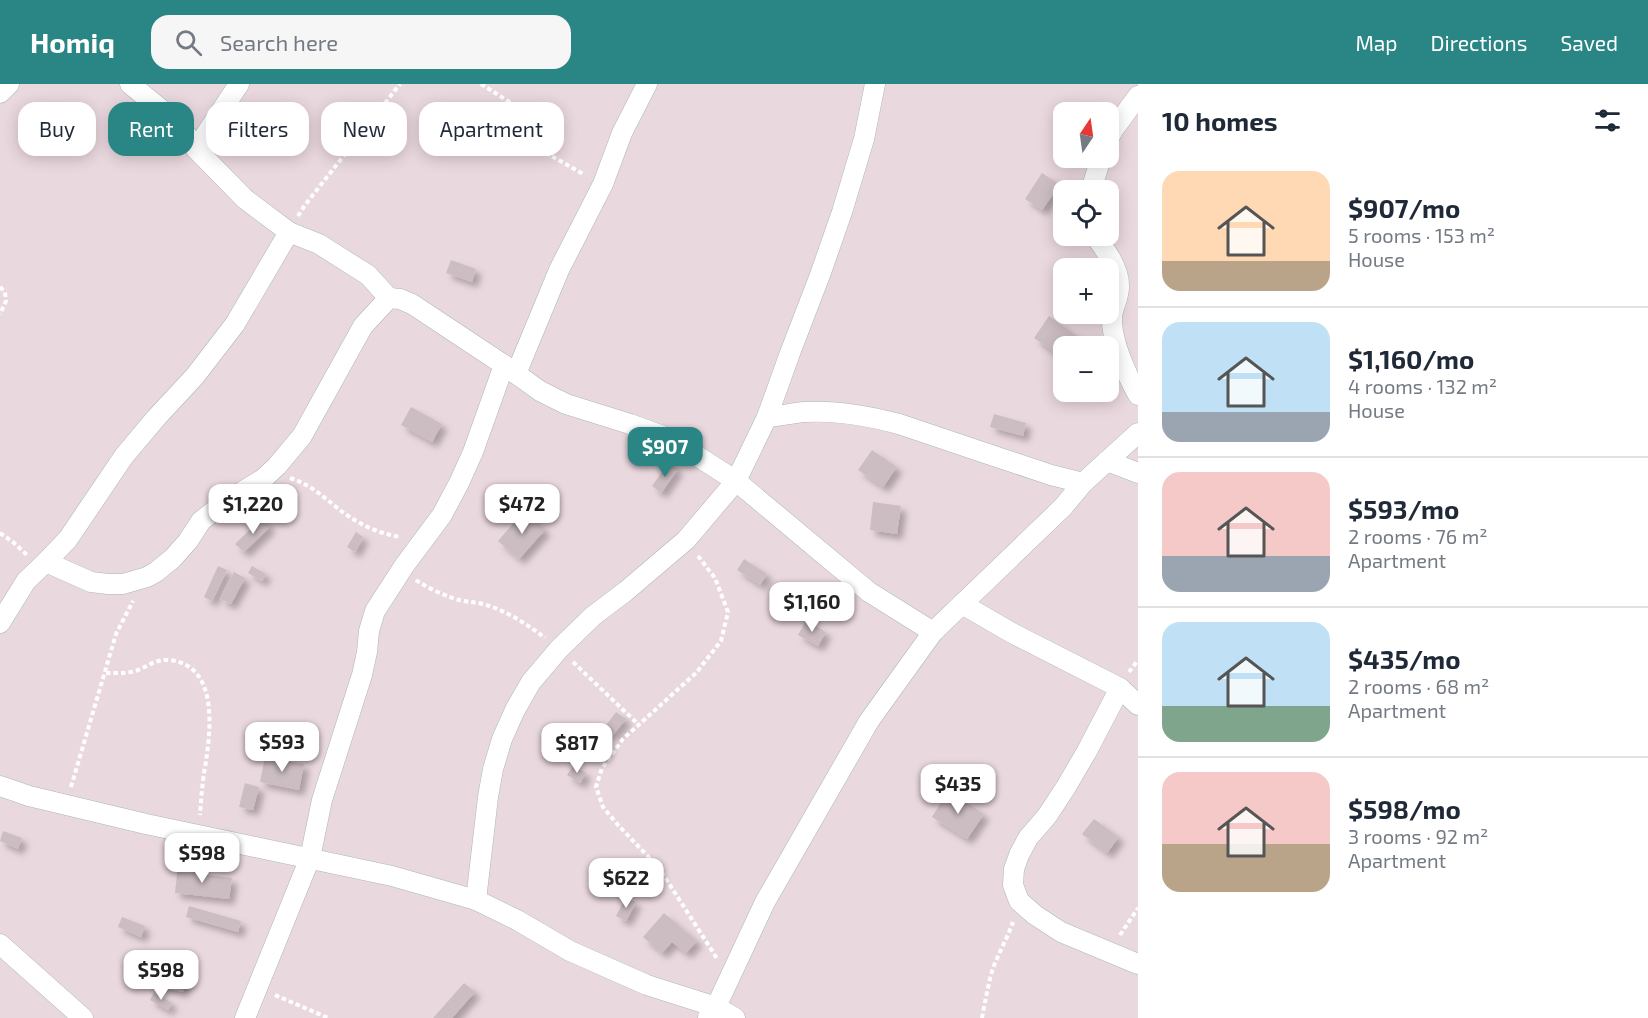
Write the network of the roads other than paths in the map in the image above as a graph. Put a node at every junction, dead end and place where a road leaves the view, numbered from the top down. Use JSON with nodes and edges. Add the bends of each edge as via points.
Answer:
{"nodes":[{"id":1,"x":9,"y":84,"type":"edge"},
{"id":2,"x":130,"y":84,"type":"edge"},
{"id":3,"x":239,"y":84,"type":"edge"},
{"id":4,"x":647,"y":84,"type":"edge"},
{"id":5,"x":875,"y":84,"type":"edge"},
{"id":6,"x":0,"y":93,"type":"edge"},
{"id":7,"x":1138,"y":96,"type":"edge"},
{"id":8,"x":1119,"y":122,"type":"edge"},
{"id":9,"x":196,"y":149,"type":"junction"},
{"id":10,"x":289,"y":232,"type":"junction"},
{"id":11,"x":1103,"y":246,"type":"edge"},
{"id":12,"x":389,"y":298,"type":"junction"},
{"id":13,"x":510,"y":369,"type":"junction"},
{"id":14,"x":1138,"y":395,"type":"edge"},
{"id":15,"x":767,"y":417,"type":"junction"},
{"id":16,"x":1138,"y":433,"type":"edge"},
{"id":17,"x":1107,"y":461,"type":"junction"},
{"id":18,"x":1138,"y":473,"type":"edge"},
{"id":19,"x":736,"y":481,"type":"junction"},
{"id":20,"x":1083,"y":483,"type":"junction"},
{"id":21,"x":43,"y":565,"type":"junction"},
{"id":22,"x":962,"y":604,"type":"junction"},
{"id":23,"x":0,"y":623,"type":"edge"},
{"id":24,"x":933,"y":632,"type":"junction"},
{"id":25,"x":1120,"y":688,"type":"junction"},
{"id":26,"x":1138,"y":705,"type":"edge"},
{"id":27,"x":0,"y":786,"type":"edge"},
{"id":28,"x":310,"y":858,"type":"junction"},
{"id":29,"x":476,"y":900,"type":"junction"},
{"id":30,"x":0,"y":944,"type":"edge"},
{"id":31,"x":1138,"y":964,"type":"edge"},
{"id":32,"x":711,"y":1012,"type":"edge"},
{"id":33,"x":83,"y":1018,"type":"edge"},
{"id":34,"x":245,"y":1018,"type":"edge"},
{"id":35,"x":735,"y":1018,"type":"edge"}],
"edges":[{"from":1,"to":6,"type":"street"},
{"from":2,"to":9,"type":"street","via":[[179,124]]},
{"from":3,"to":9,"type":"street"},
{"from":4,"to":13,"type":"street","via":[[622,133],[603,184]]},
{"from":5,"to":15,"type":"street","via":[[864,139],[842,212]]},
{"from":7,"to":8,"type":"street"},
{"from":9,"to":10,"type":"street","via":[[245,199]]},
{"from":10,"to":12,"type":"street","via":[[319,243],[368,275]]},
{"from":10,"to":21,"type":"street","via":[[235,324],[124,456],[68,539]]},
{"from":11,"to":14,"type":"street","via":[[1119,285],[1112,316],[1114,333],[1125,372]]},
{"from":12,"to":13,"type":"street","via":[[412,304]]},
{"from":12,"to":21,"type":"street","via":[[363,326],[302,436],[263,479],[201,521],[173,558],[147,577],[123,584],[91,582]]},
{"from":13,"to":19,"type":"street","via":[[566,404],[671,439]]},
{"from":13,"to":28,"type":"street","via":[[442,514],[375,611],[362,675],[322,800]]},
{"from":15,"to":19,"type":"street"},
{"from":15,"to":20,"type":"street","via":[[838,412],[875,418]]},
{"from":16,"to":17,"type":"street"},
{"from":17,"to":18,"type":"street"},
{"from":17,"to":20,"type":"street"},
{"from":19,"to":24,"type":"street","via":[[870,592]]},
{"from":19,"to":29,"type":"street","via":[[686,540],[593,616],[531,682],[502,739],[493,769]]},
{"from":20,"to":22,"type":"street"},
{"from":21,"to":23,"type":"street","via":[[26,581]]},
{"from":22,"to":24,"type":"street"},
{"from":22,"to":25,"type":"street"},
{"from":24,"to":32,"type":"street","via":[[869,721],[765,902]]},
{"from":25,"to":26,"type":"street"},
{"from":25,"to":31,"type":"street","via":[[1066,787],[1028,838],[1014,869],[1013,885],[1019,901],[1061,932]]},
{"from":27,"to":28,"type":"street","via":[[29,796]]},
{"from":28,"to":29,"type":"street"},
{"from":28,"to":34,"type":"street"},
{"from":29,"to":32,"type":"street","via":[[570,951]]},
{"from":30,"to":33,"type":"street"},
{"from":32,"to":35,"type":"street"}]}
